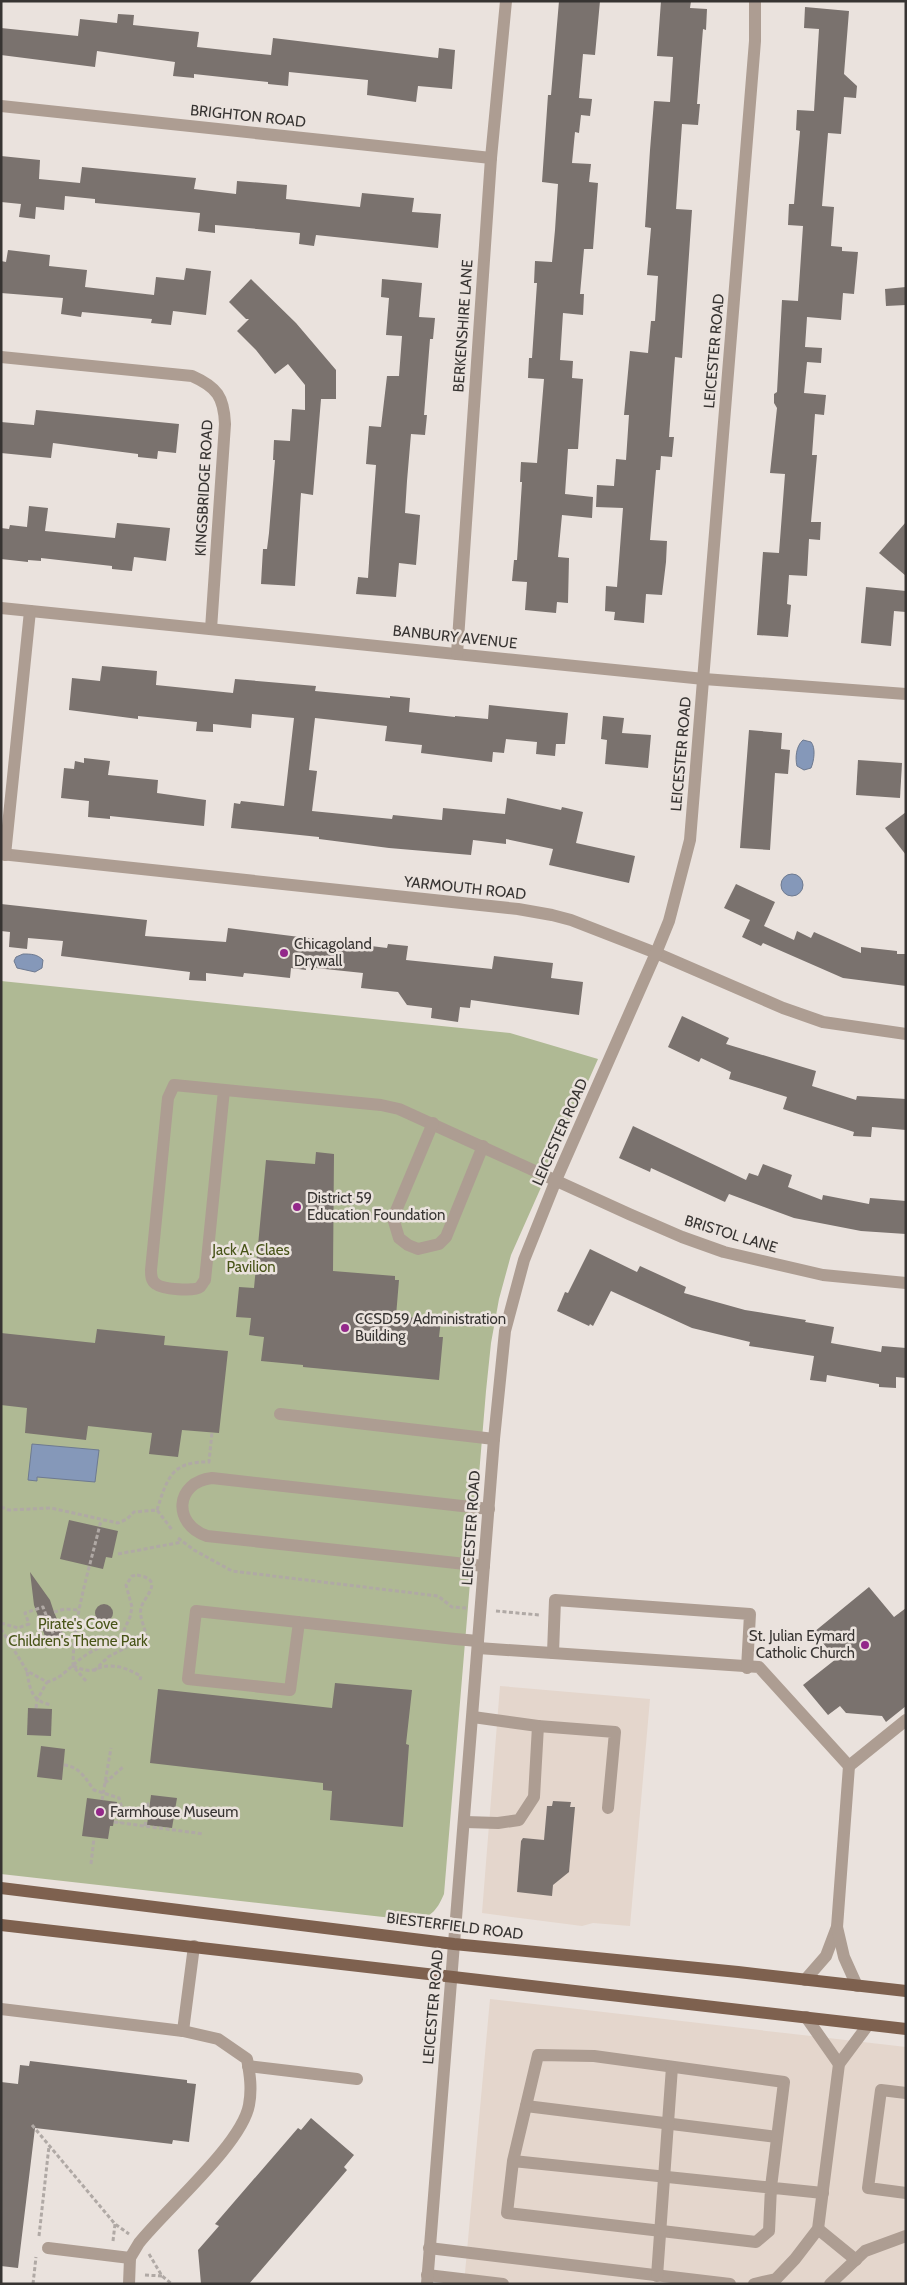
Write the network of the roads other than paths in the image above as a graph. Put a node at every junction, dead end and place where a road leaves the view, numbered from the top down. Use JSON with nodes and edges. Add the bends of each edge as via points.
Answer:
{"nodes":[{"id":1,"x":506,"y":1,"type":"edge"},
{"id":2,"x":755,"y":1,"type":"edge"},
{"id":3,"x":1,"y":106,"type":"edge"},
{"id":4,"x":491,"y":158,"type":"junction"},
{"id":5,"x":1,"y":357,"type":"edge"},
{"id":6,"x":1,"y":608,"type":"edge"},
{"id":7,"x":30,"y":611,"type":"junction"},
{"id":8,"x":211,"y":629,"type":"junction"},
{"id":9,"x":457,"y":654,"type":"junction"},
{"id":10,"x":704,"y":679,"type":"junction"},
{"id":11,"x":906,"y":694,"type":"edge"},
{"id":12,"x":3,"y":854,"type":"edge"},
{"id":13,"x":656,"y":953,"type":"junction"},
{"id":14,"x":906,"y":1034,"type":"edge"},
{"id":15,"x":224,"y":1090,"type":"junction"},
{"id":16,"x":433,"y":1124,"type":"junction"},
{"id":17,"x":483,"y":1146,"type":"junction"},
{"id":18,"x":556,"y":1180,"type":"junction"},
{"id":19,"x":906,"y":1283,"type":"edge"},
{"id":20,"x":280,"y":1414,"type":"dead end"},
{"id":21,"x":494,"y":1439,"type":"junction"},
{"id":22,"x":489,"y":1508,"type":"junction"},
{"id":23,"x":484,"y":1566,"type":"junction"},
{"id":24,"x":299,"y":1622,"type":"junction"},
{"id":25,"x":478,"y":1644,"type":"junction"},
{"id":26,"x":553,"y":1652,"type":"junction"},
{"id":27,"x":747,"y":1668,"type":"junction"},
{"id":28,"x":473,"y":1717,"type":"junction"},
{"id":29,"x":906,"y":1720,"type":"edge"},
{"id":30,"x":538,"y":1726,"type":"junction"},
{"id":31,"x":849,"y":1766,"type":"junction"},
{"id":32,"x":608,"y":1808,"type":"dead end"},
{"id":33,"x":465,"y":1822,"type":"junction"},
{"id":34,"x":1,"y":1888,"type":"edge"},
{"id":35,"x":1,"y":1925,"type":"edge"},
{"id":36,"x":837,"y":1927,"type":"junction"},
{"id":37,"x":454,"y":1944,"type":"junction"},
{"id":38,"x":194,"y":1946,"type":"junction"},
{"id":39,"x":452,"y":1976,"type":"junction"},
{"id":40,"x":805,"y":1980,"type":"junction"},
{"id":41,"x":857,"y":1986,"type":"junction"},
{"id":42,"x":906,"y":1991,"type":"edge"},
{"id":43,"x":1,"y":2009,"type":"edge"},
{"id":44,"x":806,"y":2017,"type":"junction"},
{"id":45,"x":868,"y":2024,"type":"junction"},
{"id":46,"x":906,"y":2029,"type":"edge"},
{"id":47,"x":183,"y":2031,"type":"junction"},
{"id":48,"x":839,"y":2064,"type":"junction"},
{"id":49,"x":248,"y":2066,"type":"junction"},
{"id":50,"x":672,"y":2067,"type":"junction"},
{"id":51,"x":357,"y":2079,"type":"dead end"},
{"id":52,"x":906,"y":2093,"type":"edge"},
{"id":53,"x":526,"y":2106,"type":"junction"},
{"id":54,"x":667,"y":2125,"type":"junction"},
{"id":55,"x":777,"y":2137,"type":"junction"},
{"id":56,"x":513,"y":2160,"type":"junction"},
{"id":57,"x":663,"y":2176,"type":"junction"},
{"id":58,"x":771,"y":2187,"type":"junction"},
{"id":59,"x":823,"y":2193,"type":"junction"},
{"id":60,"x":906,"y":2193,"type":"edge"},
{"id":61,"x":818,"y":2228,"type":"junction"},
{"id":62,"x":659,"y":2230,"type":"junction"},
{"id":63,"x":906,"y":2236,"type":"edge"},
{"id":64,"x":43,"y":2246,"type":"road end"},
{"id":65,"x":430,"y":2248,"type":"junction"},
{"id":66,"x":130,"y":2258,"type":"junction"},
{"id":67,"x":856,"y":2260,"type":"junction"},
{"id":68,"x":609,"y":2270,"type":"junction"},
{"id":69,"x":657,"y":2276,"type":"junction"},
{"id":70,"x":427,"y":2280,"type":"edge"},
{"id":71,"x":772,"y":2282,"type":"edge"},
{"id":72,"x":129,"y":2284,"type":"edge"},
{"id":73,"x":503,"y":2284,"type":"edge"},
{"id":74,"x":608,"y":2284,"type":"edge"},
{"id":75,"x":730,"y":2284,"type":"edge"},
{"id":76,"x":754,"y":2284,"type":"edge"},
{"id":77,"x":830,"y":2284,"type":"edge"}],
"edges":[{"from":1,"to":4,"type":"street","name":"BERKENSHIRE LANE"},
{"from":2,"to":10,"type":"street","name":"LEICESTER ROAD","via":[[755,41]]},
{"from":3,"to":4,"type":"street","name":"BRIGHTON ROAD"},
{"from":4,"to":9,"type":"street","name":"BERKENSHIRE LANE"},
{"from":5,"to":8,"type":"street","name":"KINGSBRIDGE ROAD","via":[[192,376],[209,383],[218,394],[225,406],[226,424]]},
{"from":6,"to":7,"type":"street","name":"BANBURY AVENUE"},
{"from":7,"to":8,"type":"street","name":"BANBURY AVENUE"},
{"from":7,"to":12,"type":"street"},
{"from":8,"to":9,"type":"street","name":"BANBURY AVENUE"},
{"from":9,"to":10,"type":"street","name":"BANBURY AVENUE"},
{"from":10,"to":11,"type":"street","name":"BANBURY AVENUE"},
{"from":10,"to":13,"type":"street","name":"LEICESTER ROAD","via":[[690,840],[669,921]]},
{"from":12,"to":13,"type":"street","name":"YARMOUTH ROAD","via":[[536,912],[571,920]]},
{"from":13,"to":14,"type":"street","name":"YARMOUTH ROAD","via":[[823,1022]]},
{"from":13,"to":18,"type":"street","name":"LEICESTER ROAD"},
{"from":15,"to":15,"type":"street","name":"BRISTOL LANE","via":[[174,1085],[168,1098],[150,1270],[155,1284],[162,1287],[192,1290],[205,1280]]},
{"from":15,"to":16,"type":"street","name":"BRISTOL LANE","via":[[381,1105]]},
{"from":16,"to":17,"type":"street","name":"BRISTOL LANE"},
{"from":16,"to":17,"type":"street","via":[[393,1218],[399,1238],[408,1245],[418,1249],[430,1247],[446,1237]]},
{"from":17,"to":18,"type":"street","name":"BRISTOL LANE"},
{"from":18,"to":19,"type":"street","name":"BRISTOL LANE","via":[[673,1233],[724,1252],[823,1275]]},
{"from":18,"to":21,"type":"street","name":"LEICESTER ROAD","via":[[513,1297],[505,1331]]},
{"from":20,"to":21,"type":"street"},
{"from":21,"to":22,"type":"street","name":"LEICESTER ROAD"},
{"from":22,"to":23,"type":"street","name":"LEICESTER ROAD"},
{"from":22,"to":23,"type":"street","via":[[212,1478],[194,1484],[186,1493],[182,1510],[191,1528],[207,1536]]},
{"from":23,"to":25,"type":"street","name":"LEICESTER ROAD"},
{"from":24,"to":24,"type":"street","via":[[196,1611],[188,1679],[290,1690]]},
{"from":24,"to":25,"type":"street"},
{"from":25,"to":26,"type":"street"},
{"from":25,"to":28,"type":"street","name":"LEICESTER ROAD"},
{"from":26,"to":27,"type":"street"},
{"from":26,"to":27,"type":"street","via":[[555,1600],[750,1614]]},
{"from":27,"to":31,"type":"street","via":[[759,1668]]},
{"from":28,"to":30,"type":"street"},
{"from":28,"to":33,"type":"street","name":"LEICESTER ROAD"},
{"from":29,"to":31,"type":"street"},
{"from":30,"to":32,"type":"street","via":[[615,1732]]},
{"from":30,"to":33,"type":"street","via":[[534,1797],[519,1820],[498,1824]]},
{"from":31,"to":36,"type":"street"},
{"from":33,"to":37,"type":"street","name":"LEICESTER ROAD"},
{"from":34,"to":37,"type":"main road","name":"BIESTERFIELD ROAD"},
{"from":35,"to":38,"type":"main road"},
{"from":36,"to":40,"type":"street","via":[[826,1956]]},
{"from":36,"to":41,"type":"street","via":[[844,1957]]},
{"from":37,"to":39,"type":"street","name":"LEICESTER ROAD"},
{"from":37,"to":40,"type":"main road","name":"BIESTERFIELD ROAD"},
{"from":38,"to":39,"type":"main road"},
{"from":38,"to":47,"type":"street"},
{"from":39,"to":44,"type":"main road"},
{"from":39,"to":65,"type":"street","name":"LEICESTER ROAD"},
{"from":40,"to":41,"type":"main road","name":"BIESTERFIELD ROAD"},
{"from":41,"to":42,"type":"main road","name":"BIESTERFIELD ROAD"},
{"from":43,"to":47,"type":"street"},
{"from":44,"to":45,"type":"main road"},
{"from":44,"to":48,"type":"street"},
{"from":45,"to":46,"type":"main road"},
{"from":45,"to":48,"type":"street"},
{"from":47,"to":49,"type":"street","via":[[218,2039],[247,2059]]},
{"from":48,"to":59,"type":"street"},
{"from":49,"to":51,"type":"street"},
{"from":49,"to":66,"type":"street","via":[[251,2078],[249,2107],[231,2143],[138,2242]]},
{"from":50,"to":53,"type":"street","via":[[594,2056],[538,2055]]},
{"from":50,"to":54,"type":"street"},
{"from":50,"to":55,"type":"street","via":[[784,2082]]},
{"from":52,"to":60,"type":"street","via":[[881,2090],[868,2188]]},
{"from":53,"to":54,"type":"street"},
{"from":53,"to":56,"type":"street"},
{"from":54,"to":55,"type":"street"},
{"from":54,"to":57,"type":"street"},
{"from":55,"to":58,"type":"street"},
{"from":56,"to":57,"type":"street"},
{"from":56,"to":62,"type":"street","via":[[507,2213]]},
{"from":57,"to":58,"type":"street"},
{"from":57,"to":62,"type":"street"},
{"from":58,"to":59,"type":"street"},
{"from":58,"to":62,"type":"street","via":[[769,2231],[756,2242]]},
{"from":59,"to":61,"type":"street"},
{"from":61,"to":67,"type":"street"},
{"from":61,"to":71,"type":"street","via":[[795,2259]]},
{"from":62,"to":69,"type":"street"},
{"from":63,"to":67,"type":"street","via":[[866,2251]]},
{"from":64,"to":66,"type":"street"},
{"from":65,"to":68,"type":"street"},
{"from":65,"to":70,"type":"street","name":"LEICESTER ROAD"},
{"from":66,"to":72,"type":"street"},
{"from":67,"to":77,"type":"street"},
{"from":68,"to":69,"type":"street"},
{"from":68,"to":74,"type":"street"},
{"from":69,"to":75,"type":"street"},
{"from":70,"to":73,"type":"street"},
{"from":71,"to":76,"type":"street"}]}
